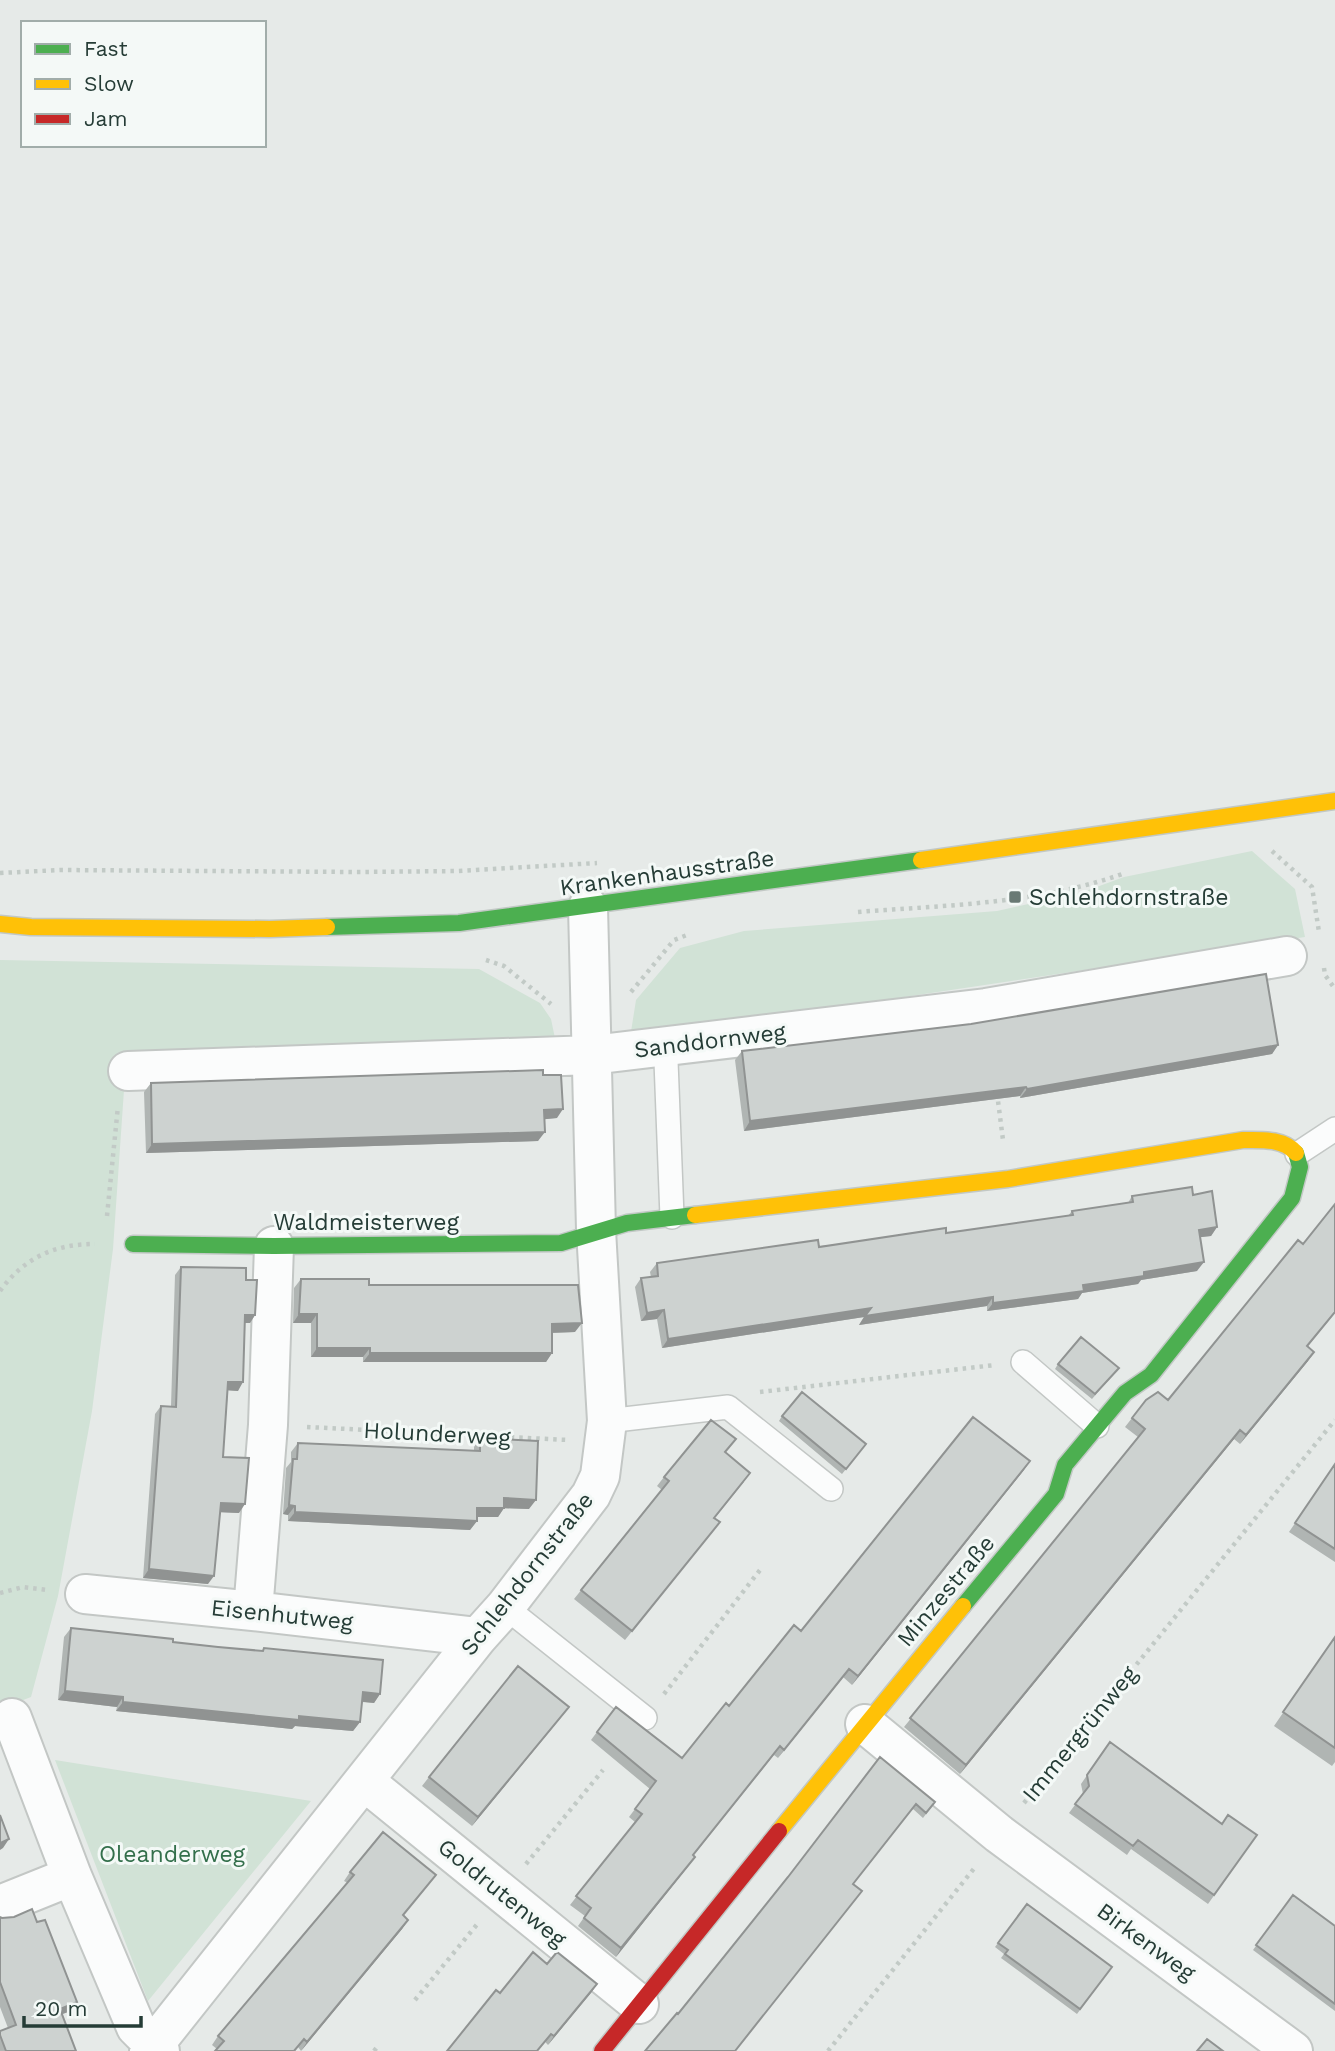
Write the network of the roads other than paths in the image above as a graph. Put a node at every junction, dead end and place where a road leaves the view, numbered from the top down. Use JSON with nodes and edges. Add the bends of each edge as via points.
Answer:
{"nodes":[{"id":1,"x":1335,"y":800,"type":"edge"},
{"id":2,"x":588,"y":907,"type":"junction"},
{"id":3,"x":0,"y":924,"type":"edge"},
{"id":4,"x":1304,"y":948,"type":"road end"},
{"id":5,"x":594,"y":1054,"type":"junction"},
{"id":6,"x":666,"y":1061,"type":"dead end"},
{"id":7,"x":128,"y":1071,"type":"road end"},
{"id":8,"x":1335,"y":1129,"type":"edge"},
{"id":9,"x":1297,"y":1154,"type":"junction"},
{"id":10,"x":672,"y":1217,"type":"junction"},
{"id":11,"x":596,"y":1230,"type":"junction"},
{"id":12,"x":132,"y":1244,"type":"road end"},
{"id":13,"x":274,"y":1246,"type":"junction"},
{"id":14,"x":1023,"y":1362,"type":"road end"},
{"id":15,"x":1097,"y":1426,"type":"junction"},
{"id":16,"x":606,"y":1431,"type":"junction"},
{"id":17,"x":831,"y":1489,"type":"dead end"},
{"id":18,"x":85,"y":1594,"type":"road end"},
{"id":19,"x":505,"y":1607,"type":"junction"},
{"id":20,"x":253,"y":1611,"type":"junction"},
{"id":21,"x":478,"y":1637,"type":"junction"},
{"id":22,"x":12,"y":1718,"type":"dead end"},
{"id":23,"x":645,"y":1718,"type":"road end"},
{"id":24,"x":865,"y":1724,"type":"junction"},
{"id":25,"x":364,"y":1781,"type":"junction"},
{"id":26,"x":72,"y":1876,"type":"junction"},
{"id":27,"x":0,"y":1905,"type":"edge"},
{"id":28,"x":639,"y":2004,"type":"junction"},
{"id":29,"x":154,"y":2049,"type":"edge"},
{"id":30,"x":602,"y":2051,"type":"edge"},
{"id":31,"x":1293,"y":2051,"type":"edge"}],
"edges":[{"from":1,"to":2,"type":"street","name":"Krankenhausstraße"},
{"from":2,"to":3,"type":"street","name":"Krankenhausstraße","via":[[459,923],[270,929]]},
{"from":2,"to":5,"type":"street","name":"Schlehdornstraße"},
{"from":4,"to":5,"type":"street","name":"Sanddornweg","via":[[986,1008]]},
{"from":5,"to":7,"type":"street","name":"Sanddornweg"},
{"from":5,"to":11,"type":"street","name":"Schlehdornstraße"},
{"from":6,"to":10,"type":"lane"},
{"from":8,"to":9,"type":"lane"},
{"from":9,"to":10,"type":"street","via":[[1282,1142],[1243,1140],[1008,1179]]},
{"from":9,"to":15,"type":"street","name":"Minzestraße","via":[[1300,1178],[1292,1198],[1151,1375],[1125,1393]]},
{"from":10,"to":11,"type":"street"},
{"from":11,"to":13,"type":"street","name":"Waldmeisterweg","via":[[561,1243]]},
{"from":11,"to":16,"type":"street","name":"Schlehdornstraße"},
{"from":12,"to":13,"type":"street","name":"Waldmeisterweg"},
{"from":13,"to":20,"type":"street","via":[[268,1425]]},
{"from":14,"to":15,"type":"lane"},
{"from":15,"to":24,"type":"street","name":"Minzestraße","via":[[1065,1465],[1056,1494]]},
{"from":16,"to":17,"type":"lane","via":[[728,1407]]},
{"from":16,"to":19,"type":"street","name":"Schlehdornstraße","via":[[600,1476],[591,1494]]},
{"from":18,"to":20,"type":"street","name":"Eisenhutweg"},
{"from":19,"to":21,"type":"street","name":"Schlehdornstraße"},
{"from":19,"to":23,"type":"lane"},
{"from":20,"to":21,"type":"street","name":"Eisenhutweg"},
{"from":21,"to":25,"type":"street","name":"Schlehdornstraße"},
{"from":22,"to":26,"type":"street"},
{"from":24,"to":28,"type":"street","name":"Minzestraße"},
{"from":24,"to":31,"type":"street","name":"Birkenweg","via":[[999,1834]]},
{"from":25,"to":28,"type":"street","name":"Goldrutenweg"},
{"from":25,"to":29,"type":"street","name":"Schlehdornstraße"},
{"from":26,"to":27,"type":"street"},
{"from":26,"to":29,"type":"street","via":[[136,2027]]},
{"from":28,"to":30,"type":"street","name":"Minzestraße"}]}
